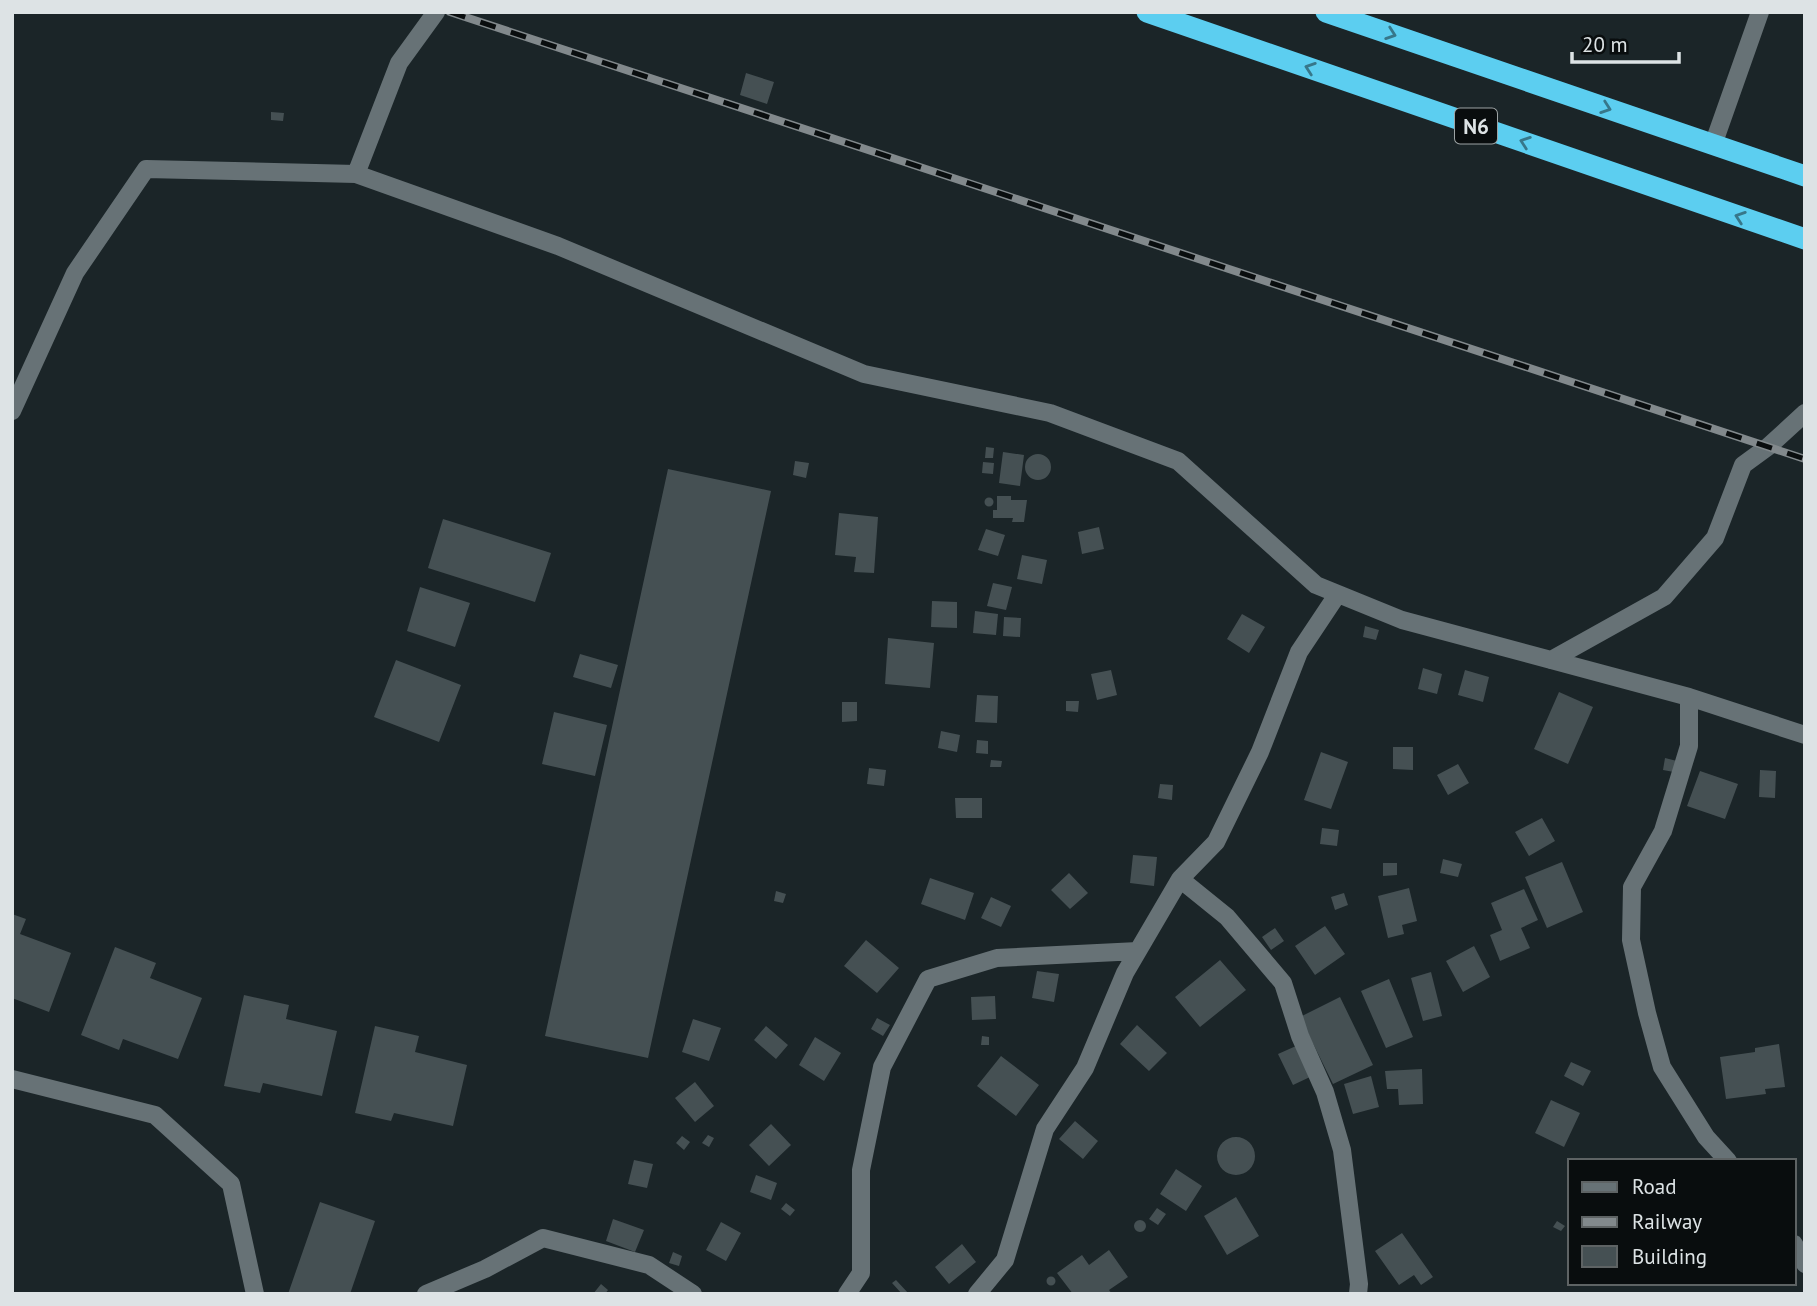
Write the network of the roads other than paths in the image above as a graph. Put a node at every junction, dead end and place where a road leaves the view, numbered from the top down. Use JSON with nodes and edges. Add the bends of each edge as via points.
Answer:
{"nodes":[{"id":1,"x":436,"y":12,"type":"edge"},
{"id":2,"x":1147,"y":12,"type":"edge"},
{"id":3,"x":1326,"y":12,"type":"edge"},
{"id":4,"x":1760,"y":12,"type":"edge"},
{"id":5,"x":1713,"y":145,"type":"junction"},
{"id":6,"x":356,"y":174,"type":"junction"},
{"id":7,"x":1805,"y":176,"type":"edge"},
{"id":8,"x":1805,"y":239,"type":"edge"},
{"id":9,"x":12,"y":411,"type":"edge"},
{"id":10,"x":1805,"y":413,"type":"edge"},
{"id":11,"x":1338,"y":595,"type":"junction"},
{"id":12,"x":1551,"y":660,"type":"junction"},
{"id":13,"x":1689,"y":697,"type":"junction"},
{"id":14,"x":1805,"y":735,"type":"edge"},
{"id":15,"x":1180,"y":878,"type":"junction"},
{"id":16,"x":1138,"y":951,"type":"junction"},
{"id":17,"x":12,"y":1079,"type":"edge"},
{"id":18,"x":1726,"y":1159,"type":"edge"},
{"id":19,"x":1796,"y":1248,"type":"edge"},
{"id":20,"x":1805,"y":1264,"type":"edge"},
{"id":21,"x":255,"y":1294,"type":"edge"},
{"id":22,"x":426,"y":1294,"type":"edge"},
{"id":23,"x":693,"y":1294,"type":"edge"},
{"id":24,"x":847,"y":1294,"type":"edge"},
{"id":25,"x":977,"y":1294,"type":"edge"},
{"id":26,"x":1359,"y":1294,"type":"edge"}],
"edges":[{"from":1,"to":6,"type":"street","via":[[399,62]]},
{"from":8,"to":2,"type":"highway","number":"N6","one_way":true},
{"from":3,"to":5,"type":"highway","one_way":true},
{"from":4,"to":5,"type":"street"},
{"from":5,"to":7,"type":"highway"},
{"from":6,"to":9,"type":"street","via":[[146,169],[75,273]]},
{"from":6,"to":11,"type":"street","via":[[558,246],[864,374],[1050,413],[1178,461],[1316,585]]},
{"from":10,"to":12,"type":"street","via":[[1743,465],[1714,538],[1664,597]]},
{"from":11,"to":12,"type":"street","via":[[1402,620]]},
{"from":11,"to":15,"type":"street","via":[[1299,652],[1261,752],[1216,842]]},
{"from":12,"to":13,"type":"street"},
{"from":13,"to":14,"type":"street"},
{"from":13,"to":18,"type":"street","via":[[1689,747],[1663,831],[1632,887],[1631,940],[1662,1067],[1706,1137]]},
{"from":15,"to":16,"type":"street"},
{"from":15,"to":26,"type":"street","via":[[1227,917],[1283,983],[1342,1150]]},
{"from":16,"to":24,"type":"street","via":[[997,958],[928,979],[882,1067],[861,1170],[861,1273]]},
{"from":16,"to":25,"type":"street","via":[[1085,1068],[1045,1129],[1005,1260]]},
{"from":17,"to":21,"type":"street","via":[[155,1115],[231,1184]]},
{"from":19,"to":20,"type":"street"},
{"from":22,"to":23,"type":"street","via":[[543,1238],[649,1265]]}]}
